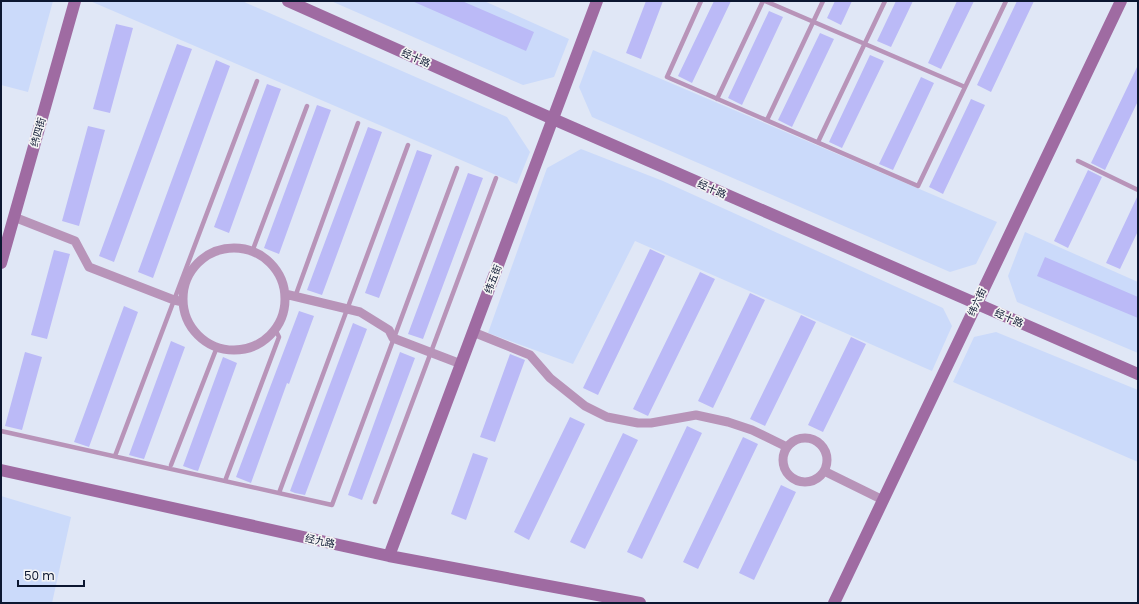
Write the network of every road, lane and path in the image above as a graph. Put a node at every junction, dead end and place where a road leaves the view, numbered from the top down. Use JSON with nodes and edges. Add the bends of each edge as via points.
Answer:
{"nodes":[{"id":1,"x":75,"y":1,"type":"edge"},
{"id":2,"x":288,"y":1,"type":"edge"},
{"id":3,"x":597,"y":1,"type":"edge"},
{"id":4,"x":701,"y":1,"type":"edge"},
{"id":5,"x":764,"y":1,"type":"edge"},
{"id":6,"x":822,"y":1,"type":"edge"},
{"id":7,"x":885,"y":1,"type":"edge"},
{"id":8,"x":1006,"y":1,"type":"edge"},
{"id":9,"x":1121,"y":1,"type":"edge"},
{"id":10,"x":257,"y":80,"type":"dead end"},
{"id":11,"x":965,"y":87,"type":"junction"},
{"id":12,"x":716,"y":99,"type":"junction"},
{"id":13,"x":307,"y":106,"type":"dead end"},
{"id":14,"x":553,"y":119,"type":"junction"},
{"id":15,"x":767,"y":120,"type":"junction"},
{"id":16,"x":358,"y":123,"type":"dead end"},
{"id":17,"x":818,"y":142,"type":"junction"},
{"id":18,"x":408,"y":145,"type":"dead end"},
{"id":19,"x":1078,"y":161,"type":"dead end"},
{"id":20,"x":457,"y":168,"type":"dead end"},
{"id":21,"x":496,"y":178,"type":"dead end"},
{"id":22,"x":1138,"y":190,"type":"edge"},
{"id":23,"x":14,"y":218,"type":"junction"},
{"id":24,"x":252,"y":252,"type":"junction"},
{"id":25,"x":1,"y":263,"type":"edge"},
{"id":26,"x":285,"y":294,"type":"junction"},
{"id":27,"x":295,"y":297,"type":"junction"},
{"id":28,"x":179,"y":301,"type":"junction"},
{"id":29,"x":976,"y":303,"type":"junction"},
{"id":30,"x":347,"y":309,"type":"junction"},
{"id":31,"x":275,"y":329,"type":"junction"},
{"id":32,"x":473,"y":332,"type":"junction"},
{"id":33,"x":394,"y":338,"type":"junction"},
{"id":34,"x":217,"y":347,"type":"junction"},
{"id":35,"x":431,"y":352,"type":"junction"},
{"id":36,"x":462,"y":364,"type":"junction"},
{"id":37,"x":1138,"y":374,"type":"edge"},
{"id":38,"x":1,"y":431,"type":"edge"},
{"id":39,"x":787,"y":447,"type":"junction"},
{"id":40,"x":115,"y":456,"type":"junction"},
{"id":41,"x":171,"y":465,"type":"dead end"},
{"id":42,"x":1,"y":470,"type":"edge"},
{"id":43,"x":824,"y":471,"type":"junction"},
{"id":44,"x":225,"y":481,"type":"junction"},
{"id":45,"x":278,"y":493,"type":"junction"},
{"id":46,"x":883,"y":500,"type":"junction"},
{"id":47,"x":375,"y":502,"type":"dead end"},
{"id":48,"x":389,"y":556,"type":"junction"},
{"id":49,"x":640,"y":603,"type":"edge"},
{"id":50,"x":834,"y":603,"type":"edge"}],
"edges":[{"from":1,"to":23,"type":"street","name":"纬四街"},
{"from":2,"to":14,"type":"street","name":"经十路"},
{"from":3,"to":14,"type":"street","name":"纬五街"},
{"from":4,"to":12,"type":"lane","via":[[667,77]]},
{"from":5,"to":11,"type":"lane"},
{"from":5,"to":12,"type":"lane"},
{"from":6,"to":15,"type":"lane"},
{"from":7,"to":17,"type":"lane"},
{"from":8,"to":11,"type":"lane"},
{"from":9,"to":29,"type":"street","name":"纬六街"},
{"from":10,"to":28,"type":"lane"},
{"from":11,"to":17,"type":"lane","via":[[918,186]]},
{"from":12,"to":15,"type":"lane"},
{"from":13,"to":24,"type":"lane"},
{"from":14,"to":29,"type":"street","name":"经十路"},
{"from":14,"to":32,"type":"street","name":"纬五街"},
{"from":15,"to":17,"type":"lane"},
{"from":16,"to":27,"type":"lane"},
{"from":18,"to":30,"type":"lane"},
{"from":19,"to":22,"type":"lane"},
{"from":20,"to":33,"type":"lane"},
{"from":21,"to":35,"type":"lane"},
{"from":23,"to":25,"type":"street","name":"纬四街"},
{"from":23,"to":28,"type":"street","via":[[75,241],[89,267]]},
{"from":24,"to":26,"type":"street","via":[[267,260],[276,270]]},
{"from":24,"to":28,"type":"street","via":[[228,249],[215,252],[203,259],[193,269]]},
{"from":26,"to":27,"type":"street"},
{"from":26,"to":31,"type":"street","via":[[282,317]]},
{"from":27,"to":30,"type":"street"},
{"from":28,"to":34,"type":"street","via":[[192,328],[201,338]]},
{"from":28,"to":40,"type":"lane"},
{"from":29,"to":37,"type":"street","name":"经十路"},
{"from":29,"to":46,"type":"street","name":"纬六街"},
{"from":30,"to":33,"type":"street","via":[[360,312],[389,330]]},
{"from":30,"to":45,"type":"lane"},
{"from":31,"to":34,"type":"street","via":[[260,343],[247,349]]},
{"from":31,"to":44,"type":"lane","via":[[279,337]]},
{"from":32,"to":36,"type":"street","name":"纬五街"},
{"from":32,"to":39,"type":"street","via":[[530,355],[550,378],[584,406],[607,417],[651,423],[696,415],[752,430]]},
{"from":33,"to":35,"type":"street"},
{"from":33,"to":45,"type":"lane","via":[[332,505]]},
{"from":34,"to":41,"type":"lane"},
{"from":35,"to":36,"type":"street"},
{"from":35,"to":47,"type":"lane"},
{"from":36,"to":48,"type":"street","name":"纬五街"},
{"from":38,"to":40,"type":"lane"},
{"from":39,"to":43,"type":"street","via":[[798,439],[808,438],[817,442],[826,453]]},
{"from":39,"to":43,"type":"street","via":[[783,465],[787,474],[795,480],[813,480]]},
{"from":40,"to":44,"type":"lane"},
{"from":42,"to":48,"type":"street","name":"经九路"},
{"from":43,"to":46,"type":"street"},
{"from":44,"to":45,"type":"lane"},
{"from":46,"to":50,"type":"street","name":"纬六街"},
{"from":48,"to":49,"type":"street","name":"经九路"}]}
